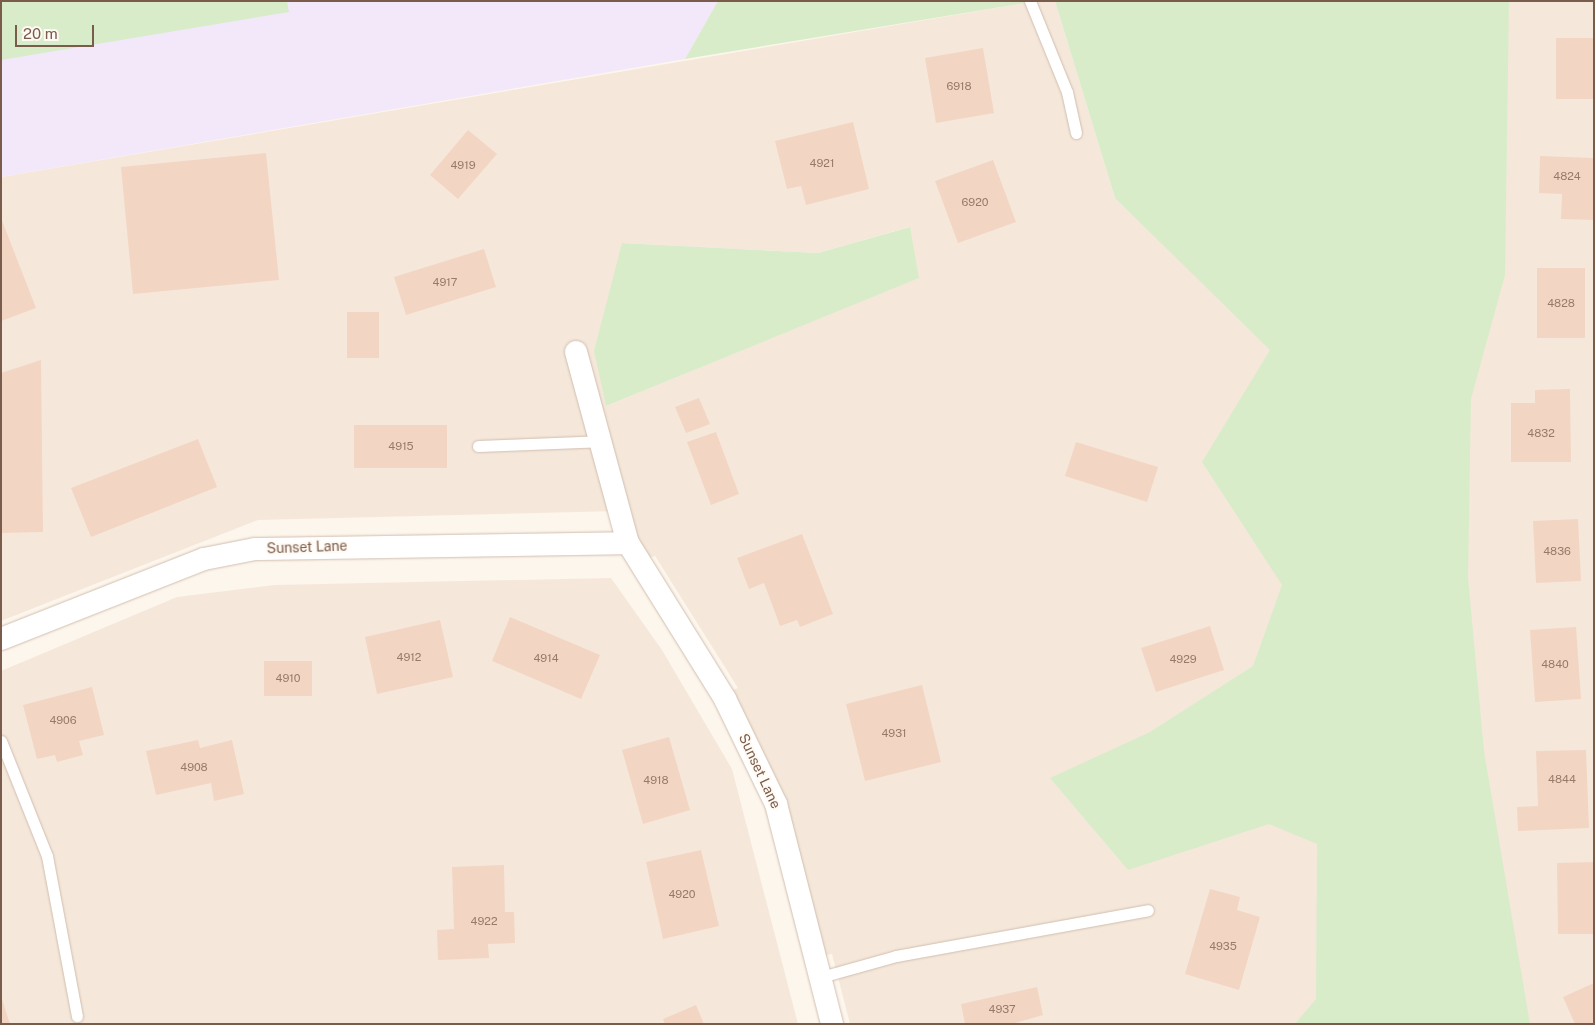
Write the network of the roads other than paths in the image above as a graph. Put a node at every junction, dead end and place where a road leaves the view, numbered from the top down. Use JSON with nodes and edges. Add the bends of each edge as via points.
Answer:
{"nodes":[{"id":1,"x":1030,"y":1,"type":"edge"},
{"id":2,"x":1076,"y":134,"type":"dead end"},
{"id":3,"x":576,"y":352,"type":"dead end"},
{"id":4,"x":600,"y":441,"type":"junction"},
{"id":5,"x":478,"y":446,"type":"dead end"},
{"id":6,"x":628,"y":543,"type":"junction"},
{"id":7,"x":1,"y":639,"type":"edge"},
{"id":8,"x":1,"y":741,"type":"edge"},
{"id":9,"x":1148,"y":910,"type":"dead end"},
{"id":10,"x":821,"y":977,"type":"junction"},
{"id":11,"x":77,"y":1016,"type":"dead end"},
{"id":12,"x":832,"y":1024,"type":"edge"}],
"edges":[{"from":1,"to":2,"type":"lane","via":[[1067,92]]},
{"from":3,"to":4,"type":"street","name":"Sunset Lane"},
{"from":4,"to":5,"type":"lane"},
{"from":4,"to":6,"type":"street","name":"Sunset Lane"},
{"from":6,"to":7,"type":"street","name":"Sunset Lane","via":[[254,549],[204,559]]},
{"from":6,"to":10,"type":"street","name":"Sunset Lane","via":[[691,641],[758,763],[793,858]]},
{"from":8,"to":11,"type":"lane","via":[[47,856]]},
{"from":9,"to":10,"type":"lane","via":[[896,956]]},
{"from":10,"to":12,"type":"street","name":"Sunset Lane"}]}
